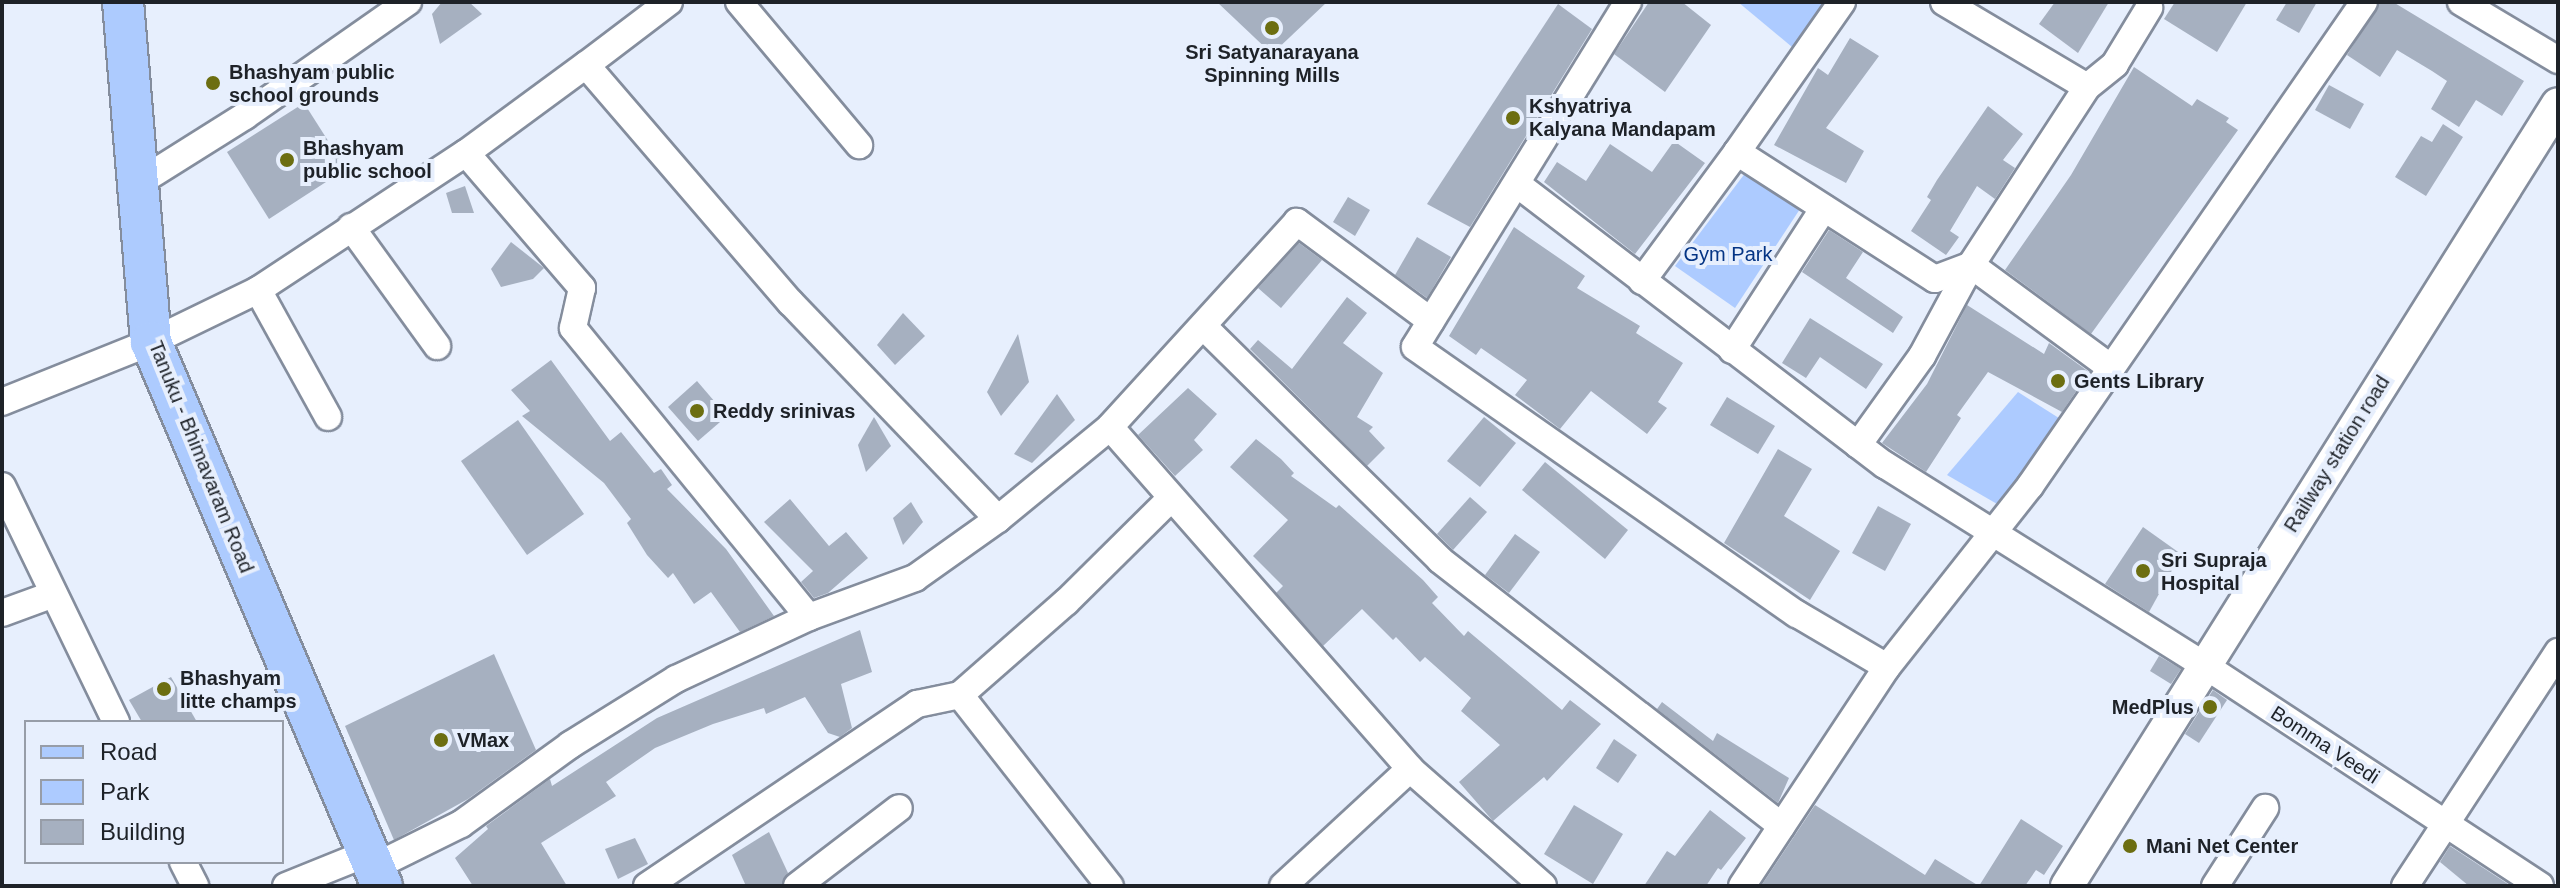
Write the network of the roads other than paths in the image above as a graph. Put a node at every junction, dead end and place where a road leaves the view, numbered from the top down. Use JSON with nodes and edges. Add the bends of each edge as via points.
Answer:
{"nodes":[{"id":1,"x":408,"y":2,"type":"edge"},
{"id":2,"x":669,"y":2,"type":"edge"},
{"id":3,"x":739,"y":2,"type":"edge"},
{"id":4,"x":1628,"y":2,"type":"edge"},
{"id":5,"x":1842,"y":2,"type":"edge"},
{"id":6,"x":1944,"y":2,"type":"edge"},
{"id":7,"x":2364,"y":2,"type":"edge"},
{"id":8,"x":2461,"y":2,"type":"edge"},
{"id":9,"x":126,"y":3,"type":"edge"},
{"id":10,"x":2149,"y":8,"type":"dead end"},
{"id":11,"x":2558,"y":60,"type":"edge"},
{"id":12,"x":586,"y":65,"type":"junction"},
{"id":13,"x":2087,"y":87,"type":"junction"},
{"id":14,"x":2558,"y":104,"type":"edge"},
{"id":15,"x":859,"y":145,"type":"dead end"},
{"id":16,"x":1737,"y":152,"type":"junction"},
{"id":17,"x":466,"y":153,"type":"junction"},
{"id":18,"x":138,"y":183,"type":"junction"},
{"id":19,"x":1517,"y":184,"type":"junction"},
{"id":20,"x":1824,"y":208,"type":"junction"},
{"id":21,"x":351,"y":227,"type":"junction"},
{"id":22,"x":1971,"y":265,"type":"junction"},
{"id":23,"x":1642,"y":281,"type":"junction"},
{"id":24,"x":258,"y":290,"type":"junction"},
{"id":25,"x":1431,"y":321,"type":"junction"},
{"id":26,"x":1203,"y":326,"type":"junction"},
{"id":27,"x":151,"y":342,"type":"junction"},
{"id":28,"x":437,"y":346,"type":"dead end"},
{"id":29,"x":1732,"y":350,"type":"junction"},
{"id":30,"x":2111,"y":368,"type":"junction"},
{"id":31,"x":2,"y":402,"type":"edge"},
{"id":32,"x":328,"y":417,"type":"dead end"},
{"id":33,"x":1110,"y":427,"type":"junction"},
{"id":34,"x":1858,"y":445,"type":"junction"},
{"id":35,"x":2,"y":486,"type":"edge"},
{"id":36,"x":1170,"y":499,"type":"junction"},
{"id":37,"x":998,"y":519,"type":"junction"},
{"id":38,"x":1993,"y":533,"type":"junction"},
{"id":39,"x":54,"y":594,"type":"junction"},
{"id":40,"x":2,"y":613,"type":"edge"},
{"id":41,"x":809,"y":617,"type":"junction"},
{"id":42,"x":2558,"y":652,"type":"edge"},
{"id":43,"x":2204,"y":665,"type":"junction"},
{"id":44,"x":1887,"y":667,"type":"junction"},
{"id":45,"x":960,"y":695,"type":"junction"},
{"id":46,"x":115,"y":720,"type":"edge"},
{"id":47,"x":1410,"y":769,"type":"junction"},
{"id":48,"x":899,"y":808,"type":"dead end"},
{"id":49,"x":2265,"y":808,"type":"dead end"},
{"id":50,"x":2446,"y":824,"type":"junction"},
{"id":51,"x":1782,"y":826,"type":"junction"},
{"id":52,"x":184,"y":864,"type":"edge"},
{"id":53,"x":375,"y":869,"type":"edge"},
{"id":54,"x":1095,"y":882,"type":"edge"},
{"id":55,"x":195,"y":886,"type":"edge"},
{"id":56,"x":286,"y":886,"type":"edge"},
{"id":57,"x":647,"y":886,"type":"edge"},
{"id":58,"x":797,"y":886,"type":"edge"},
{"id":59,"x":1283,"y":886,"type":"edge"},
{"id":60,"x":1543,"y":886,"type":"edge"},
{"id":61,"x":1742,"y":886,"type":"edge"},
{"id":62,"x":2067,"y":886,"type":"edge"},
{"id":63,"x":2215,"y":886,"type":"edge"},
{"id":64,"x":2405,"y":886,"type":"edge"},
{"id":65,"x":2540,"y":886,"type":"edge"}],
"edges":[{"from":1,"to":18,"type":"street"},
{"from":2,"to":12,"type":"street"},
{"from":3,"to":15,"type":"street"},
{"from":4,"to":19,"type":"street"},
{"from":5,"to":16,"type":"street"},
{"from":6,"to":13,"type":"street"},
{"from":7,"to":30,"type":"street"},
{"from":8,"to":11,"type":"street"},
{"from":9,"to":18,"type":"main road","name":"Tanuku - Bhimavaram Road"},
{"from":10,"to":13,"type":"street","via":[[2115,64]]},
{"from":12,"to":17,"type":"street"},
{"from":12,"to":37,"type":"street","via":[[791,303]]},
{"from":13,"to":22,"type":"street"},
{"from":14,"to":43,"type":"street","name":"Railway station road"},
{"from":16,"to":20,"type":"street"},
{"from":16,"to":23,"type":"street"},
{"from":17,"to":21,"type":"street"},
{"from":17,"to":41,"type":"street","via":[[582,288],[573,328]]},
{"from":18,"to":27,"type":"main road","name":"Tanuku - Bhimavaram Road"},
{"from":19,"to":23,"type":"street","name":"Bomma Veedi"},
{"from":19,"to":25,"type":"street"},
{"from":20,"to":22,"type":"street","via":[[1935,279]]},
{"from":20,"to":29,"type":"street"},
{"from":21,"to":24,"type":"street"},
{"from":21,"to":28,"type":"street"},
{"from":22,"to":30,"type":"street"},
{"from":22,"to":34,"type":"street","via":[[1922,356]]},
{"from":23,"to":29,"type":"street","name":"Bomma Veedi"},
{"from":24,"to":27,"type":"street"},
{"from":24,"to":32,"type":"street"},
{"from":25,"to":26,"type":"street","via":[[1297,222]]},
{"from":25,"to":44,"type":"street","via":[[1415,347],[1797,614]]},
{"from":26,"to":33,"type":"street"},
{"from":26,"to":51,"type":"street","via":[[1440,560]]},
{"from":27,"to":31,"type":"street"},
{"from":27,"to":53,"type":"main road","name":"Tanuku - Bhimavaram Road"},
{"from":29,"to":34,"type":"street","name":"Bomma Veedi"},
{"from":30,"to":38,"type":"street"},
{"from":33,"to":36,"type":"street"},
{"from":33,"to":37,"type":"street"},
{"from":34,"to":38,"type":"street","name":"Bomma Veedi"},
{"from":35,"to":39,"type":"street"},
{"from":36,"to":45,"type":"street","via":[[1066,602]]},
{"from":36,"to":47,"type":"street"},
{"from":37,"to":41,"type":"street","via":[[915,578]]},
{"from":38,"to":43,"type":"street","name":"Bomma Veedi"},
{"from":38,"to":44,"type":"street"},
{"from":39,"to":40,"type":"street"},
{"from":39,"to":46,"type":"street"},
{"from":41,"to":53,"type":"street","via":[[676,679],[570,745],[461,824]]},
{"from":42,"to":50,"type":"street"},
{"from":43,"to":50,"type":"street","name":"Bomma Veedi"},
{"from":43,"to":62,"type":"street","name":"Railway station road"},
{"from":44,"to":51,"type":"street"},
{"from":45,"to":54,"type":"street"},
{"from":45,"to":57,"type":"street","via":[[917,704]]},
{"from":47,"to":59,"type":"street"},
{"from":47,"to":60,"type":"street"},
{"from":48,"to":58,"type":"street"},
{"from":49,"to":63,"type":"street"},
{"from":50,"to":64,"type":"street"},
{"from":50,"to":65,"type":"street","name":"Bomma Veedi"},
{"from":51,"to":61,"type":"street"},
{"from":52,"to":55,"type":"street"},
{"from":53,"to":56,"type":"street"}]}
